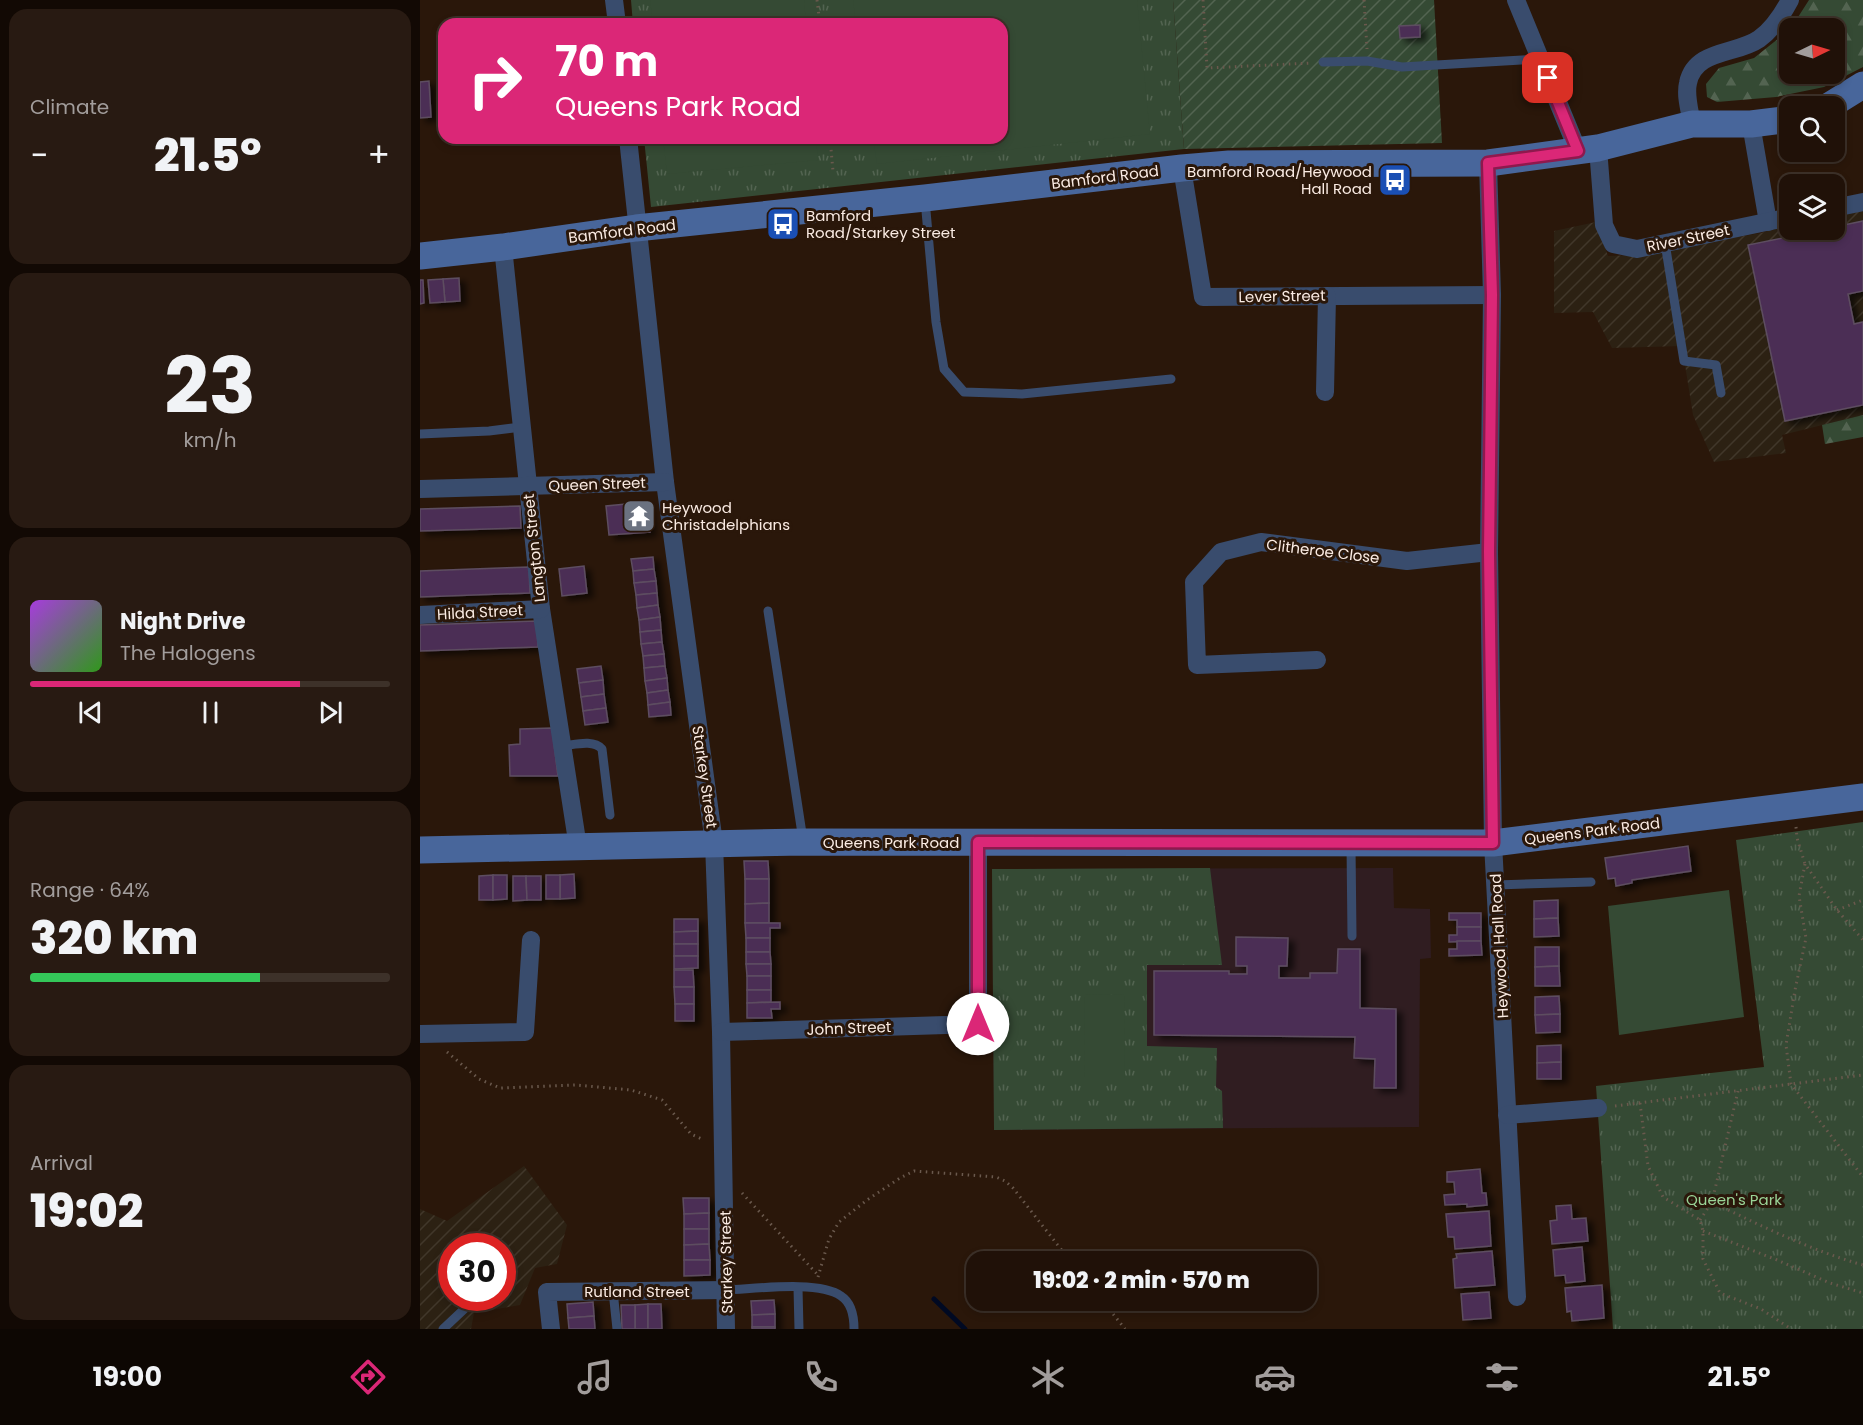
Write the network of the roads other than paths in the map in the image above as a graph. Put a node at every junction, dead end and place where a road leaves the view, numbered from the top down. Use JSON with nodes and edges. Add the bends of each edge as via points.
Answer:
{"nodes":[{"id":1,"x":614,"y":0,"type":"edge"},
{"id":2,"x":1516,"y":0,"type":"edge"},
{"id":3,"x":1790,"y":0,"type":"edge"},
{"id":4,"x":616,"y":18,"type":"edge"},
{"id":5,"x":1541,"y":59,"type":"junction"},
{"id":6,"x":1323,"y":62,"type":"road end"},
{"id":7,"x":1863,"y":85,"type":"edge"},
{"id":8,"x":1845,"y":96,"type":"edge"},
{"id":9,"x":1779,"y":120,"type":"edge"},
{"id":10,"x":1692,"y":124,"type":"junction"},
{"id":11,"x":1751,"y":124,"type":"junction"},
{"id":12,"x":629,"y":144,"type":"edge"},
{"id":13,"x":1588,"y":150,"type":"junction"},
{"id":14,"x":1488,"y":163,"type":"junction"},
{"id":15,"x":1182,"y":168,"type":"junction"},
{"id":16,"x":925,"y":198,"type":"junction"},
{"id":17,"x":1863,"y":202,"type":"edge"},
{"id":18,"x":1845,"y":206,"type":"edge"},
{"id":19,"x":1779,"y":220,"type":"edge"},
{"id":20,"x":1768,"y":222,"type":"junction"},
{"id":21,"x":636,"y":228,"type":"junction"},
{"id":22,"x":1665,"y":243,"type":"junction"},
{"id":23,"x":503,"y":247,"type":"junction"},
{"id":24,"x":420,"y":256,"type":"edge"},
{"id":25,"x":1492,"y":295,"type":"junction"},
{"id":26,"x":1327,"y":296,"type":"junction"},
{"id":27,"x":1172,"y":379,"type":"dead end"},
{"id":28,"x":1325,"y":392,"type":"dead end"},
{"id":29,"x":1721,"y":393,"type":"dead end"},
{"id":30,"x":521,"y":427,"type":"junction"},
{"id":31,"x":420,"y":434,"type":"edge"},
{"id":32,"x":666,"y":482,"type":"junction"},
{"id":33,"x":527,"y":486,"type":"junction"},
{"id":34,"x":420,"y":489,"type":"edge"},
{"id":35,"x":1489,"y":552,"type":"junction"},
{"id":36,"x":541,"y":609,"type":"junction"},
{"id":37,"x":768,"y":611,"type":"dead end"},
{"id":38,"x":420,"y":615,"type":"edge"},
{"id":39,"x":1317,"y":660,"type":"dead end"},
{"id":40,"x":562,"y":746,"type":"junction"},
{"id":41,"x":1863,"y":796,"type":"edge"},
{"id":42,"x":610,"y":815,"type":"dead end"},
{"id":43,"x":803,"y":842,"type":"junction"},
{"id":44,"x":978,"y":842,"type":"junction"},
{"id":45,"x":714,"y":843,"type":"junction"},
{"id":46,"x":1351,"y":843,"type":"junction"},
{"id":47,"x":1493,"y":843,"type":"junction"},
{"id":48,"x":578,"y":847,"type":"junction"},
{"id":49,"x":420,"y":850,"type":"edge"},
{"id":50,"x":1591,"y":882,"type":"dead end"},
{"id":51,"x":1496,"y":885,"type":"junction"},
{"id":52,"x":1352,"y":936,"type":"dead end"},
{"id":53,"x":531,"y":940,"type":"dead end"},
{"id":54,"x":721,"y":1032,"type":"junction"},
{"id":55,"x":427,"y":1034,"type":"edge"},
{"id":56,"x":1598,"y":1108,"type":"road end"},
{"id":57,"x":1507,"y":1115,"type":"junction"},
{"id":58,"x":798,"y":1288,"type":"junction"},
{"id":59,"x":727,"y":1290,"type":"junction"},
{"id":60,"x":613,"y":1291,"type":"junction"},
{"id":61,"x":1517,"y":1297,"type":"dead end"},
{"id":62,"x":462,"y":1311,"type":"edge"},
{"id":63,"x":443,"y":1329,"type":"edge"},
{"id":64,"x":551,"y":1329,"type":"edge"},
{"id":65,"x":617,"y":1329,"type":"edge"},
{"id":66,"x":726,"y":1329,"type":"edge"},
{"id":67,"x":799,"y":1329,"type":"edge"},
{"id":68,"x":854,"y":1329,"type":"edge"}],
"edges":[{"from":1,"to":4,"type":"street"},
{"from":2,"to":5,"type":"street"},
{"from":3,"to":10,"type":"street","via":[[1772,28],[1758,40],[1706,58],[1692,71],[1687,92]]},
{"from":5,"to":6,"type":"lane","via":[[1402,67],[1367,61]]},
{"from":5,"to":13,"type":"street"},
{"from":7,"to":8,"type":"street"},
{"from":9,"to":11,"type":"street","name":"Bamford Road"},
{"from":10,"to":11,"type":"street","name":"Bamford Road"},
{"from":10,"to":13,"type":"street","name":"Bamford Road"},
{"from":11,"to":20,"type":"street"},
{"from":12,"to":21,"type":"street","name":"Starkey Street"},
{"from":13,"to":14,"type":"street","name":"Bamford Road"},
{"from":13,"to":22,"type":"street","name":"River Street","via":[[1604,225],[1613,244],[1637,249]]},
{"from":14,"to":15,"type":"street","name":"Bamford Road","via":[[1229,164]]},
{"from":14,"to":25,"type":"street","name":"Heywood Hall Road"},
{"from":15,"to":16,"type":"street","name":"Bamford Road"},
{"from":15,"to":26,"type":"street","name":"Lever Street","via":[[1203,297]]},
{"from":16,"to":21,"type":"street","name":"Bamford Road"},
{"from":16,"to":27,"type":"lane","via":[[944,369],[964,392],[1022,394]]},
{"from":17,"to":18,"type":"street"},
{"from":19,"to":20,"type":"street","name":"River Street"},
{"from":20,"to":22,"type":"street","name":"River Street"},
{"from":21,"to":23,"type":"street","name":"Bamford Road"},
{"from":21,"to":32,"type":"street","name":"Starkey Street"},
{"from":22,"to":29,"type":"lane","via":[[1684,361],[1716,365]]},
{"from":23,"to":24,"type":"street","name":"Bamford Road"},
{"from":23,"to":30,"type":"street","name":"Langton Street"},
{"from":25,"to":26,"type":"street","name":"Lever Street"},
{"from":25,"to":35,"type":"street","name":"Heywood Hall Road"},
{"from":26,"to":28,"type":"street"},
{"from":30,"to":31,"type":"lane"},
{"from":30,"to":33,"type":"street","name":"Langton Street"},
{"from":32,"to":33,"type":"street","name":"Queen Street"},
{"from":32,"to":45,"type":"street","name":"Starkey Street"},
{"from":33,"to":34,"type":"street","name":"Queen Street"},
{"from":33,"to":36,"type":"street","name":"Langton Street"},
{"from":35,"to":39,"type":"street","name":"Clitheroe Close","via":[[1407,561],[1261,542],[1221,552],[1194,582],[1197,664]]},
{"from":35,"to":47,"type":"street","name":"Heywood Hall Road"},
{"from":36,"to":38,"type":"street","name":"Hilda Street"},
{"from":36,"to":40,"type":"street","name":"Langton Street"},
{"from":37,"to":43,"type":"lane"},
{"from":40,"to":42,"type":"lane","via":[[593,743],[602,748]]},
{"from":40,"to":48,"type":"street","name":"Langton Street"},
{"from":41,"to":47,"type":"street","name":"Queens Park Road"},
{"from":43,"to":44,"type":"street","name":"Queens Park Road"},
{"from":43,"to":45,"type":"street","name":"Queens Park Road"},
{"from":44,"to":46,"type":"street","name":"Queens Park Road"},
{"from":44,"to":54,"type":"street","name":"John Street","via":[[978,1024]]},
{"from":45,"to":48,"type":"street","name":"Queens Park Road"},
{"from":45,"to":54,"type":"street","name":"Starkey Street"},
{"from":46,"to":47,"type":"street","name":"Queens Park Road"},
{"from":46,"to":52,"type":"lane"},
{"from":47,"to":51,"type":"street","name":"Heywood Hall Road"},
{"from":48,"to":49,"type":"street","name":"Queens Park Road"},
{"from":50,"to":51,"type":"lane"},
{"from":51,"to":57,"type":"street","name":"Heywood Hall Road"},
{"from":53,"to":55,"type":"street","via":[[525,1032]]},
{"from":54,"to":59,"type":"street","name":"Starkey Street"},
{"from":56,"to":57,"type":"street"},
{"from":57,"to":61,"type":"street","name":"Heywood Hall Road"},
{"from":58,"to":59,"type":"lane"},
{"from":58,"to":67,"type":"lane"},
{"from":58,"to":68,"type":"lane","via":[[816,1287],[843,1296],[849,1304]]},
{"from":59,"to":60,"type":"street","name":"Rutland Street"},
{"from":59,"to":66,"type":"street","name":"Starkey Street"},
{"from":60,"to":64,"type":"street","name":"Rutland Street","via":[[547,1292]]},
{"from":60,"to":65,"type":"lane"},
{"from":62,"to":63,"type":"lane"}]}
